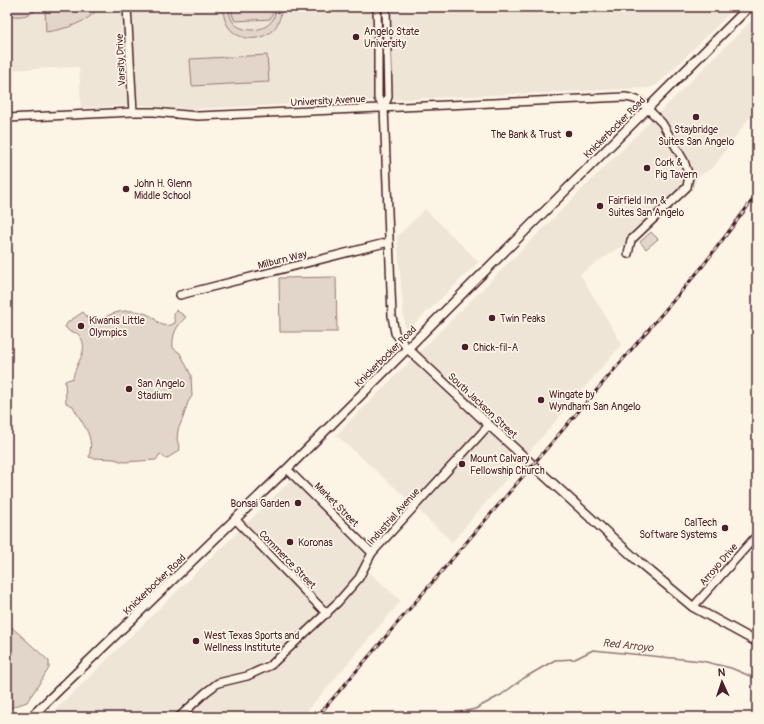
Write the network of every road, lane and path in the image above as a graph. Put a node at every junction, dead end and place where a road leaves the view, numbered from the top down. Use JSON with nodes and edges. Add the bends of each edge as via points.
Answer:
{"nodes":[{"id":1,"x":127,"y":7,"type":"edge"},
{"id":2,"x":377,"y":7,"type":"edge"},
{"id":3,"x":386,"y":7,"type":"edge"},
{"id":4,"x":749,"y":7,"type":"edge"},
{"id":5,"x":384,"y":107,"type":"junction"},
{"id":6,"x":647,"y":108,"type":"junction"},
{"id":7,"x":133,"y":112,"type":"junction"},
{"id":8,"x":7,"y":118,"type":"edge"},
{"id":9,"x":389,"y":242,"type":"junction"},
{"id":10,"x":628,"y":254,"type":"dead end"},
{"id":11,"x":180,"y":295,"type":"dead end"},
{"id":12,"x":407,"y":348,"type":"junction"},
{"id":13,"x":489,"y":425,"type":"junction"},
{"id":14,"x":287,"y":469,"type":"junction"},
{"id":15,"x":235,"y":519,"type":"junction"},
{"id":16,"x":756,"y":538,"type":"edge"},
{"id":17,"x":372,"y":554,"type":"junction"},
{"id":18,"x":694,"y":607,"type":"junction"},
{"id":19,"x":327,"y":614,"type":"junction"},
{"id":20,"x":757,"y":642,"type":"edge"},
{"id":21,"x":31,"y":717,"type":"edge"},
{"id":22,"x":179,"y":717,"type":"edge"}],
"edges":[{"from":1,"to":7,"type":"street","name":"Varsity Drive"},
{"from":2,"to":5,"type":"street","name":"South Jackson Street","via":[[378,98]]},
{"from":3,"to":5,"type":"street","name":"South Jackson Street","via":[[388,97]]},
{"from":4,"to":6,"type":"main road","name":"Knickerbocker Road"},
{"from":5,"to":6,"type":"street","name":"University Avenue","via":[[625,97],[640,102]]},
{"from":5,"to":7,"type":"street","name":"University Avenue","via":[[198,116]]},
{"from":5,"to":9,"type":"street","name":"South Jackson Street"},
{"from":6,"to":10,"type":"street","name":"University Avenue","via":[[662,123],[684,161],[689,176],[686,186],[631,240]]},
{"from":6,"to":12,"type":"main road","name":"Knickerbocker Road"},
{"from":7,"to":8,"type":"street","name":"University Avenue"},
{"from":9,"to":11,"type":"street","name":"Milburn Way"},
{"from":9,"to":12,"type":"street","name":"South Jackson Street","via":[[392,316],[395,333]]},
{"from":12,"to":13,"type":"main road","name":"South Jackson Street"},
{"from":12,"to":14,"type":"main road","name":"Knickerbocker Road"},
{"from":13,"to":17,"type":"street","name":"Industrial Avenue"},
{"from":13,"to":18,"type":"main road","name":"South Jackson Street","via":[[639,562]]},
{"from":14,"to":15,"type":"main road","name":"Knickerbocker Road"},
{"from":14,"to":17,"type":"street","name":"Market Street"},
{"from":15,"to":19,"type":"street","name":"Commerce Street"},
{"from":15,"to":21,"type":"main road","name":"Knickerbocker Road"},
{"from":16,"to":18,"type":"street","name":"Arroyo Drive"},
{"from":17,"to":19,"type":"street","name":"Industrial Avenue","via":[[359,578]]},
{"from":18,"to":20,"type":"main road","name":"South Jackson Street"},
{"from":19,"to":22,"type":"street","name":"Industrial Avenue","via":[[270,665],[247,676],[218,683]]}]}
